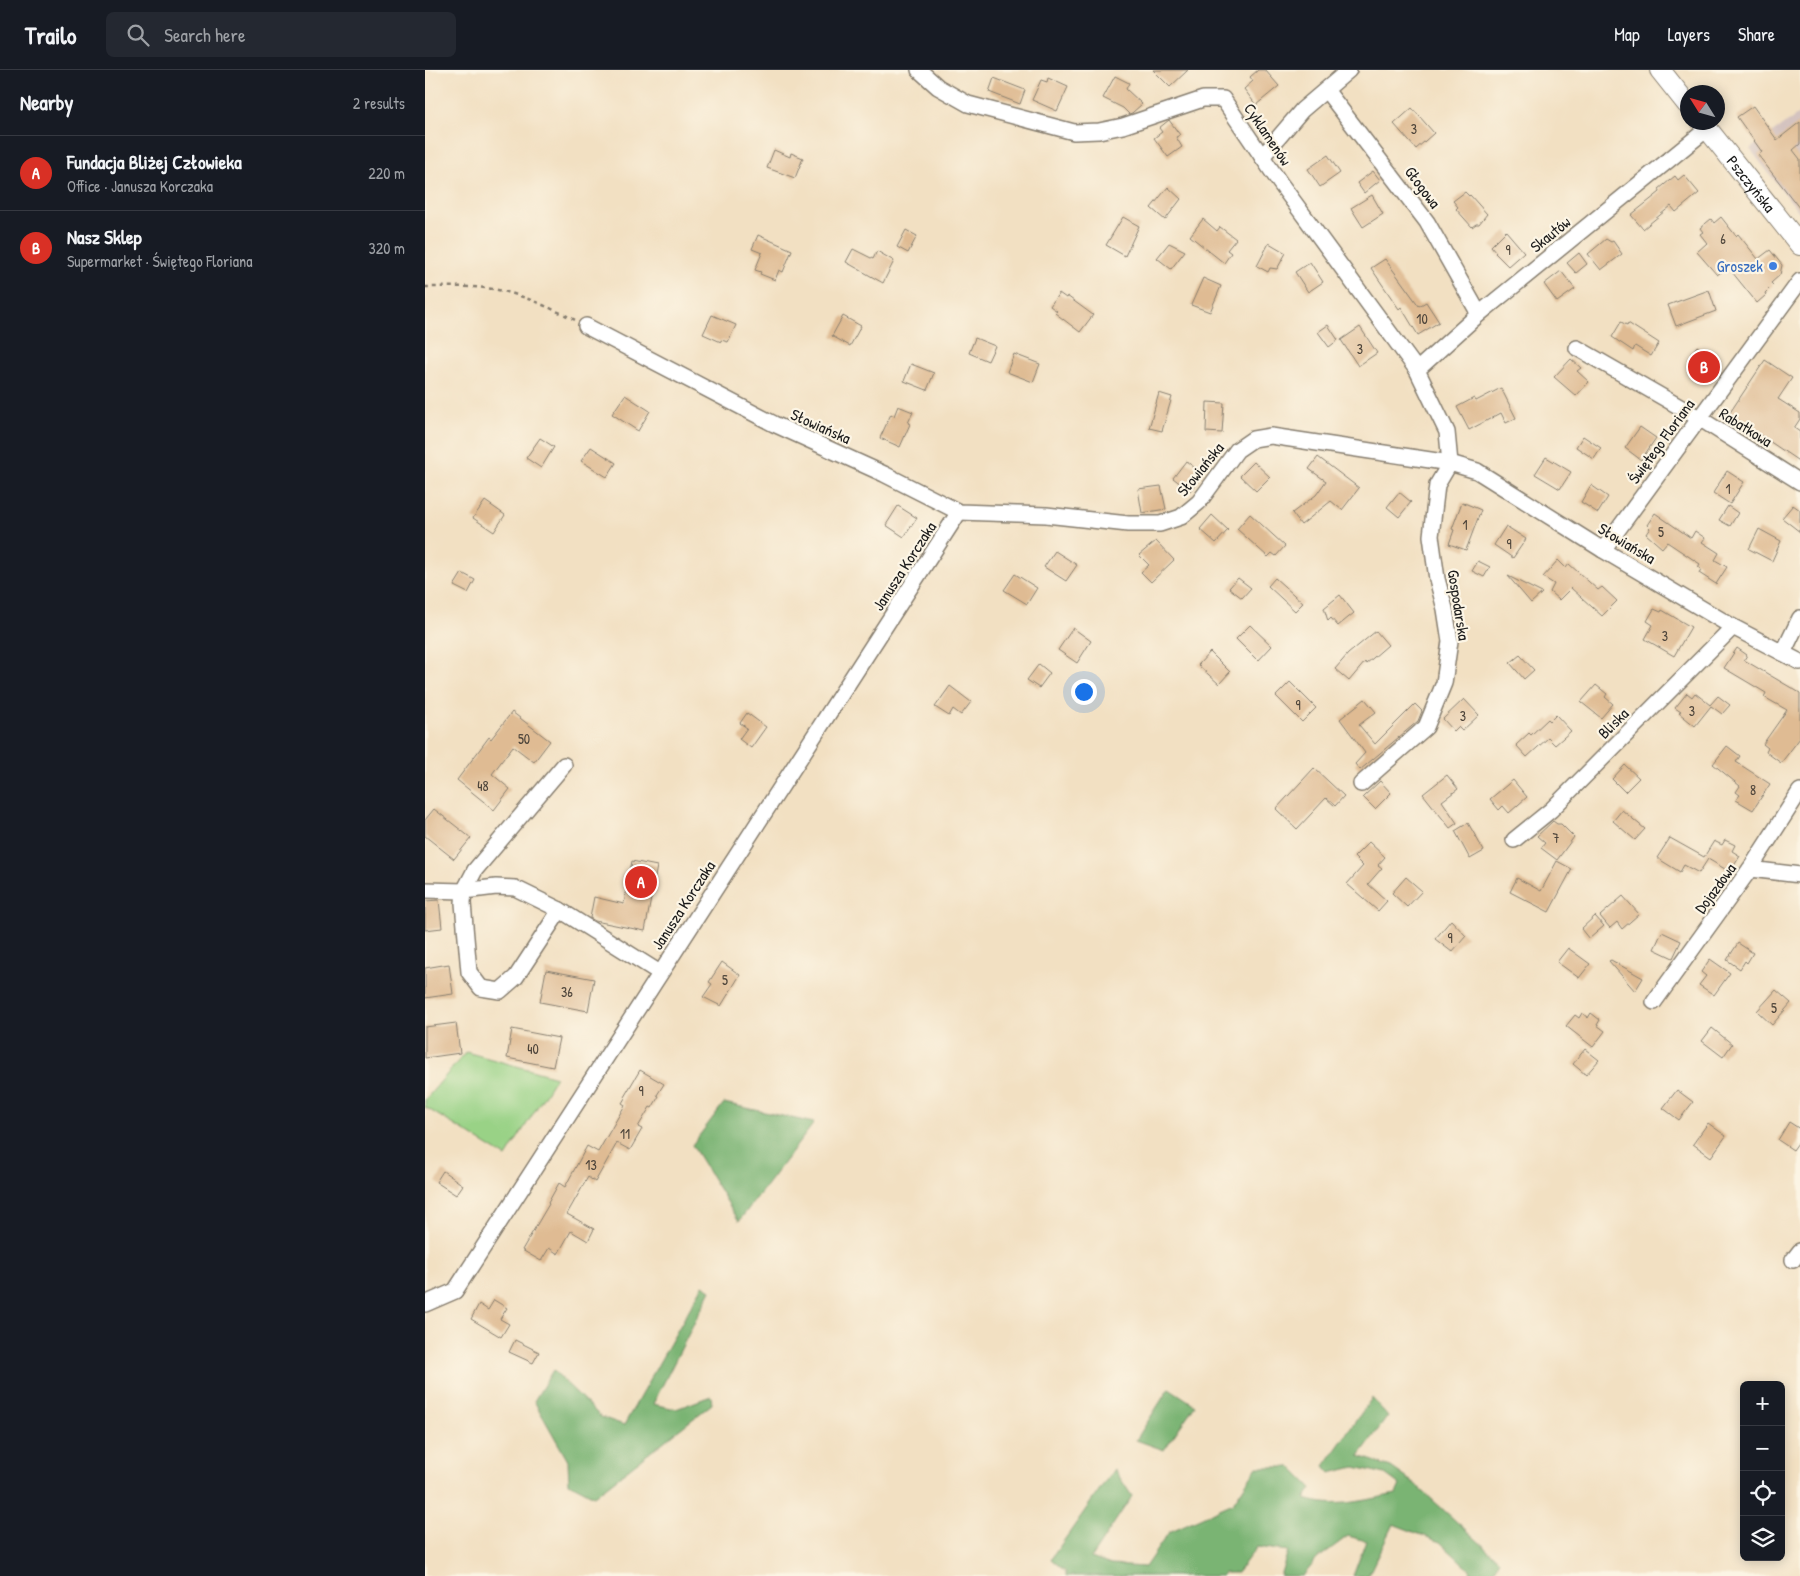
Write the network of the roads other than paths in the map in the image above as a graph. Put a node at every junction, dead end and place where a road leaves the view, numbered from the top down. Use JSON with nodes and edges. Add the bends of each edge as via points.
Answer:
{"nodes":[{"id":1,"x":919,"y":70,"type":"edge"},
{"id":2,"x":1349,"y":70,"type":"edge"},
{"id":3,"x":1660,"y":70,"type":"edge"},
{"id":4,"x":1326,"y":90,"type":"junction"},
{"id":5,"x":1680,"y":95,"type":"edge"},
{"id":6,"x":1699,"y":130,"type":"edge"},
{"id":7,"x":1707,"y":130,"type":"edge"},
{"id":8,"x":1262,"y":157,"type":"junction"},
{"id":9,"x":1800,"y":245,"type":"edge"},
{"id":10,"x":1800,"y":281,"type":"edge"},
{"id":11,"x":1479,"y":314,"type":"junction"},
{"id":12,"x":586,"y":326,"type":"road end"},
{"id":13,"x":1577,"y":348,"type":"dead end"},
{"id":14,"x":1417,"y":370,"type":"junction"},
{"id":15,"x":1699,"y":418,"type":"junction"},
{"id":16,"x":1450,"y":463,"type":"junction"},
{"id":17,"x":1800,"y":482,"type":"edge"},
{"id":18,"x":959,"y":512,"type":"junction"},
{"id":19,"x":1603,"y":550,"type":"junction"},
{"id":20,"x":1800,"y":618,"type":"edge"},
{"id":21,"x":1733,"y":627,"type":"junction"},
{"id":22,"x":1783,"y":653,"type":"junction"},
{"id":23,"x":1800,"y":662,"type":"edge"},
{"id":24,"x":564,"y":765,"type":"dead end"},
{"id":25,"x":1361,"y":784,"type":"dead end"},
{"id":26,"x":1800,"y":791,"type":"edge"},
{"id":27,"x":1514,"y":840,"type":"dead end"},
{"id":28,"x":1750,"y":869,"type":"junction"},
{"id":29,"x":1800,"y":875,"type":"edge"},
{"id":30,"x":425,"y":890,"type":"edge"},
{"id":31,"x":465,"y":891,"type":"junction"},
{"id":32,"x":559,"y":910,"type":"junction"},
{"id":33,"x":660,"y":973,"type":"junction"},
{"id":34,"x":1654,"y":1002,"type":"dead end"},
{"id":35,"x":425,"y":1304,"type":"edge"}],
"edges":[{"from":1,"to":8,"type":"street","name":"Cyklamenów","via":[[938,87],[968,104],[1074,132],[1123,126],[1203,99],[1223,99]]},
{"from":2,"to":4,"type":"street"},
{"from":3,"to":5,"type":"main road"},
{"from":4,"to":8,"type":"street","via":[[1302,110]]},
{"from":4,"to":11,"type":"street","name":"Głogowa","via":[[1427,222]]},
{"from":6,"to":11,"type":"street","name":"Skautów"},
{"from":7,"to":9,"type":"main road","name":"Pszczyńska"},
{"from":8,"to":14,"type":"street","name":"Cyklamenów"},
{"from":10,"to":15,"type":"street","name":"Świętego Floriana"},
{"from":11,"to":14,"type":"street","name":"Skautów"},
{"from":12,"to":18,"type":"street","name":"Słowiańska","via":[[774,424]]},
{"from":13,"to":15,"type":"street","name":"Rabatkowa"},
{"from":14,"to":16,"type":"street","name":"Cyklamenów","via":[[1447,432]]},
{"from":15,"to":17,"type":"street","name":"Rabatkowa"},
{"from":15,"to":19,"type":"street","name":"Świętego Floriana"},
{"from":16,"to":18,"type":"street","name":"Słowiańska","via":[[1271,436],[1253,439],[1237,450],[1199,502],[1181,517],[1160,524]]},
{"from":16,"to":19,"type":"street","name":"Słowiańska","via":[[1477,471]]},
{"from":16,"to":25,"type":"street","name":"Gospodarska","via":[[1437,485],[1431,536],[1450,641],[1444,684],[1426,727]]},
{"from":18,"to":33,"type":"street","name":"Janusza Korczaka"},
{"from":19,"to":21,"type":"street","name":"Słowiańska"},
{"from":20,"to":22,"type":"street"},
{"from":21,"to":22,"type":"street","name":"Słowiańska"},
{"from":21,"to":27,"type":"street","name":"Bliska","via":[[1551,810]]},
{"from":22,"to":23,"type":"street","name":"Słowiańska"},
{"from":24,"to":31,"type":"street","via":[[475,870]]},
{"from":26,"to":28,"type":"street","name":"Dojazdowa"},
{"from":28,"to":29,"type":"street"},
{"from":28,"to":34,"type":"street","name":"Dojazdowa"},
{"from":30,"to":31,"type":"street"},
{"from":31,"to":32,"type":"street","via":[[515,888]]},
{"from":31,"to":32,"type":"street","via":[[463,903],[469,972],[481,988],[500,992],[516,977]]},
{"from":32,"to":33,"type":"street"},
{"from":33,"to":35,"type":"street","name":"Janusza Korczaka","via":[[455,1291]]}]}
